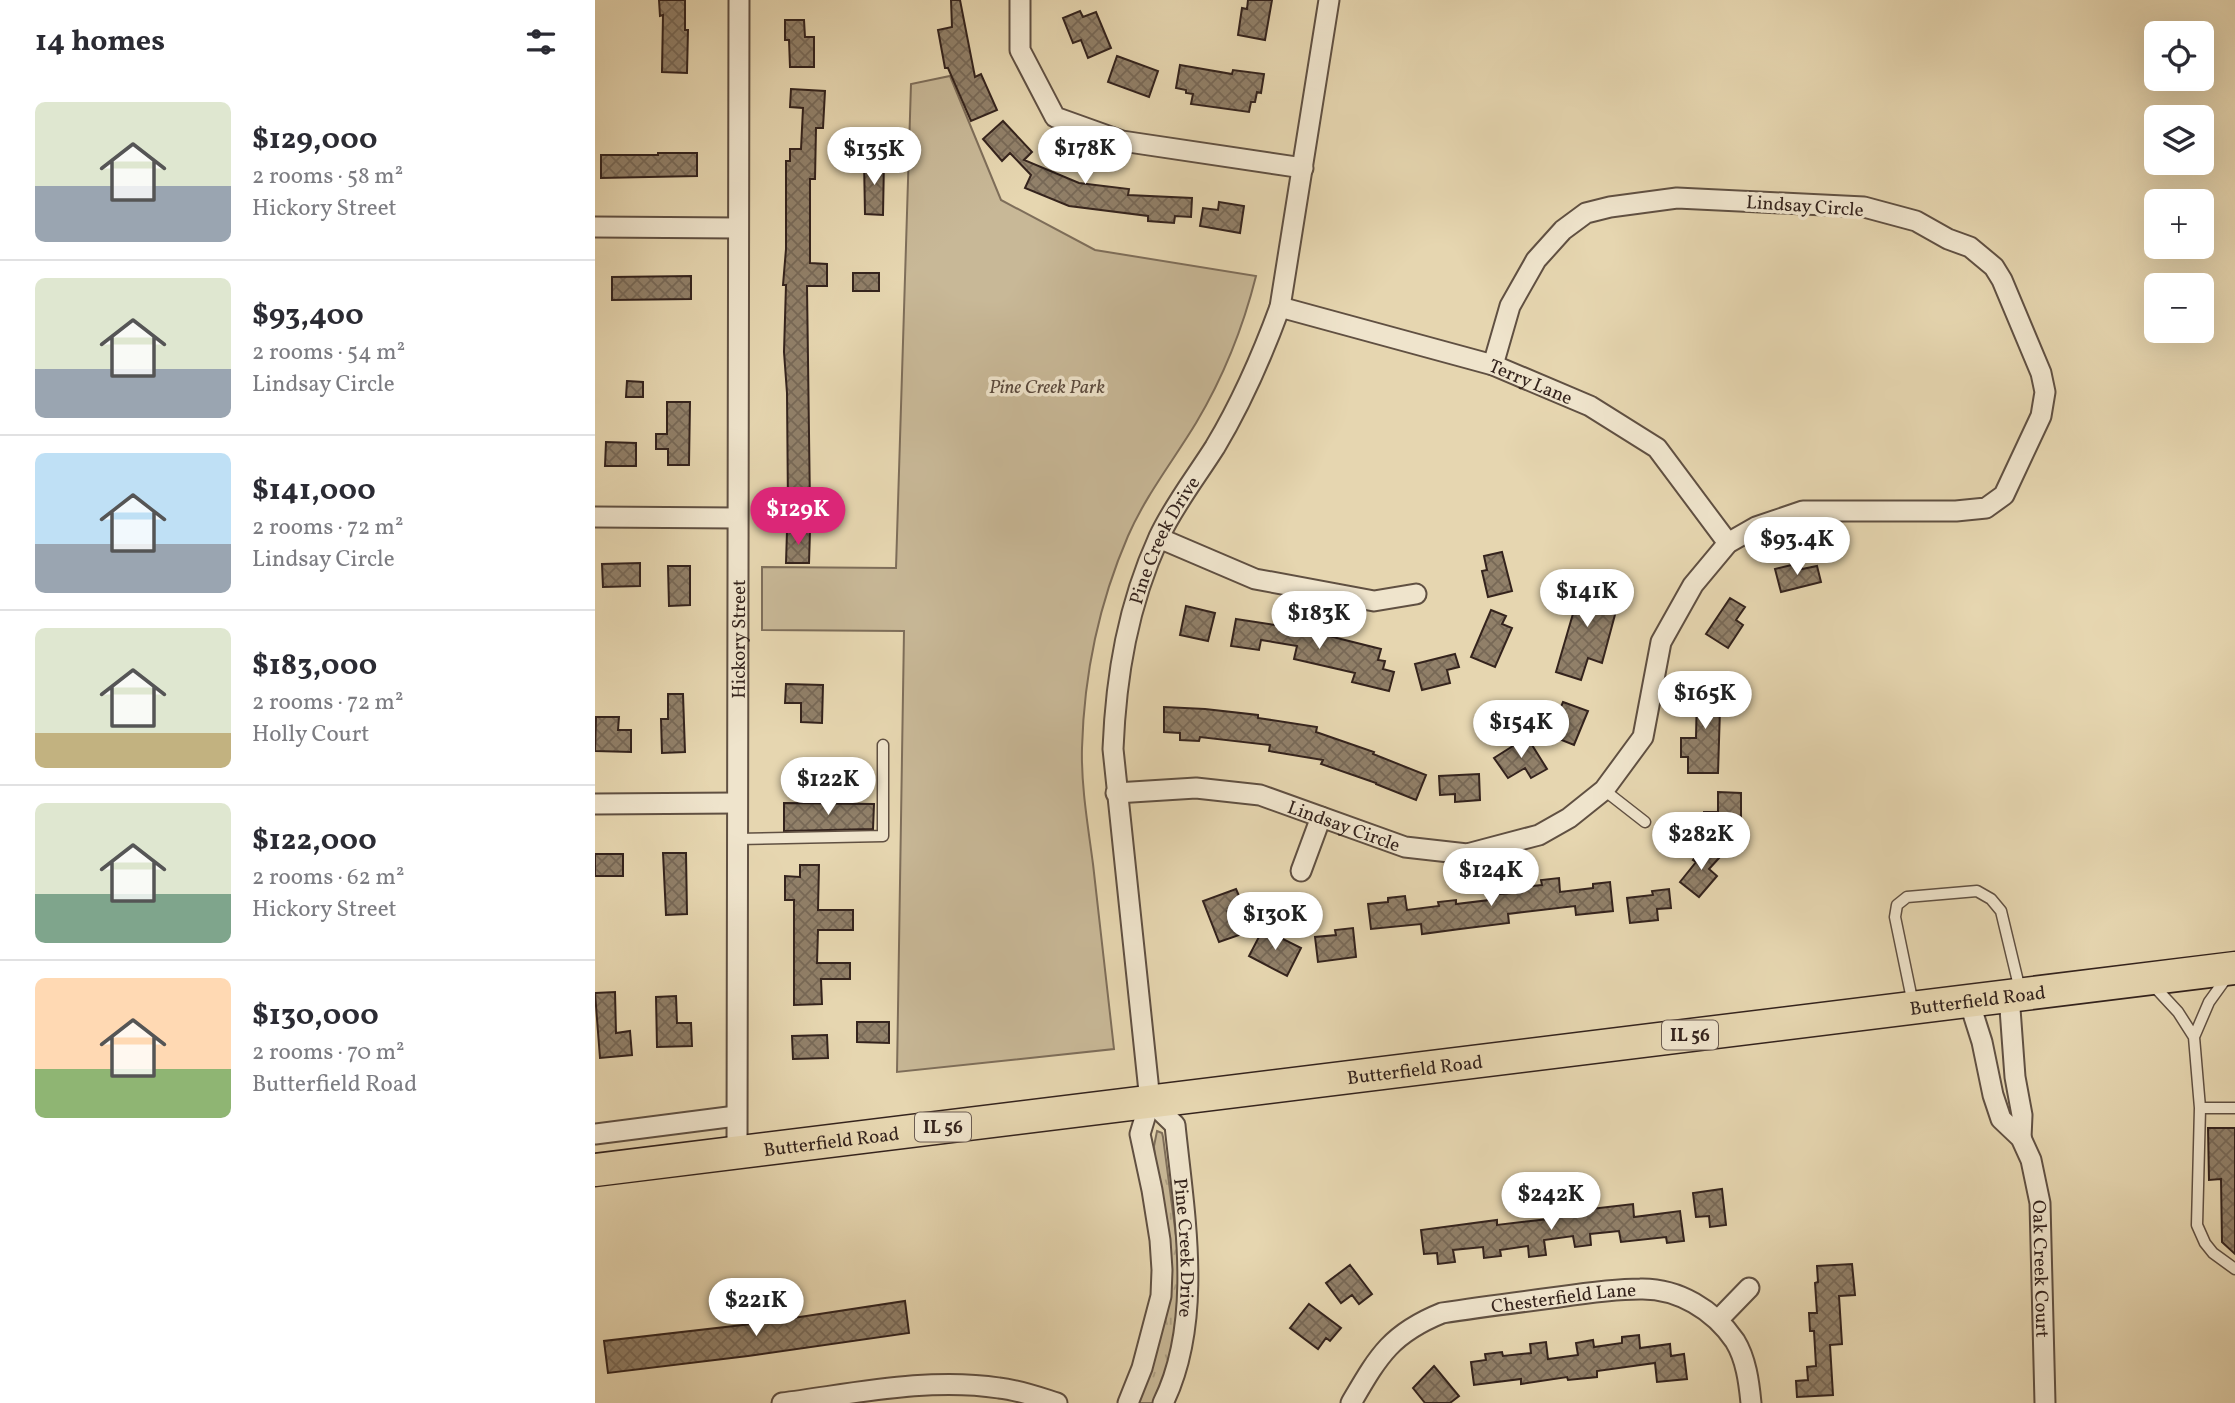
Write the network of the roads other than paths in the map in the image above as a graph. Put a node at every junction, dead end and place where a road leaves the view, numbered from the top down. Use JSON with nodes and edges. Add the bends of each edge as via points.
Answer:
{"nodes":[{"id":1,"x":739,"y":0,"type":"edge"},
{"id":2,"x":1020,"y":0,"type":"edge"},
{"id":3,"x":1329,"y":0,"type":"edge"},
{"id":4,"x":1303,"y":168,"type":"junction"},
{"id":5,"x":595,"y":227,"type":"edge"},
{"id":6,"x":738,"y":228,"type":"junction"},
{"id":7,"x":1280,"y":307,"type":"junction"},
{"id":8,"x":1493,"y":365,"type":"junction"},
{"id":9,"x":595,"y":517,"type":"edge"},
{"id":10,"x":737,"y":518,"type":"junction"},
{"id":11,"x":1159,"y":538,"type":"junction"},
{"id":12,"x":1728,"y":543,"type":"junction"},
{"id":13,"x":1416,"y":594,"type":"dead end"},
{"id":14,"x":883,"y":745,"type":"dead end"},
{"id":15,"x":1604,"y":790,"type":"junction"},
{"id":16,"x":1116,"y":793,"type":"junction"},
{"id":17,"x":736,"y":803,"type":"junction"},
{"id":18,"x":595,"y":804,"type":"edge"},
{"id":19,"x":1321,"y":817,"type":"junction"},
{"id":20,"x":1645,"y":822,"type":"dead end"},
{"id":21,"x":736,"y":839,"type":"junction"},
{"id":22,"x":1301,"y":871,"type":"dead end"},
{"id":23,"x":2234,"y":968,"type":"edge"},
{"id":24,"x":2147,"y":978,"type":"junction"},
{"id":25,"x":2015,"y":995,"type":"junction"},
{"id":26,"x":1969,"y":1001,"type":"junction"},
{"id":27,"x":1914,"y":1008,"type":"junction"},
{"id":28,"x":2195,"y":1038,"type":"junction"},
{"id":29,"x":1150,"y":1101,"type":"junction"},
{"id":30,"x":2200,"y":1108,"type":"junction"},
{"id":31,"x":2235,"y":1108,"type":"edge"},
{"id":32,"x":736,"y":1116,"type":"junction"},
{"id":33,"x":595,"y":1134,"type":"edge"},
{"id":34,"x":2021,"y":1138,"type":"junction"},
{"id":35,"x":737,"y":1152,"type":"junction"},
{"id":36,"x":595,"y":1170,"type":"edge"},
{"id":37,"x":2235,"y":1269,"type":"edge"},
{"id":38,"x":1749,"y":1288,"type":"dead end"},
{"id":39,"x":1718,"y":1320,"type":"junction"},
{"id":40,"x":782,"y":1403,"type":"edge"},
{"id":41,"x":1057,"y":1403,"type":"edge"},
{"id":42,"x":1128,"y":1403,"type":"edge"},
{"id":43,"x":1163,"y":1403,"type":"edge"},
{"id":44,"x":1351,"y":1403,"type":"edge"},
{"id":45,"x":1751,"y":1403,"type":"edge"},
{"id":46,"x":2045,"y":1403,"type":"edge"}],
"edges":[{"from":1,"to":6,"type":"street","name":"Hickory Street"},
{"from":2,"to":4,"type":"street","via":[[1020,50],[1055,117],[1122,141]]},
{"from":3,"to":4,"type":"street","name":"Pine Creek Drive"},
{"from":4,"to":7,"type":"street","name":"Pine Creek Drive"},
{"from":5,"to":6,"type":"street"},
{"from":6,"to":10,"type":"street","name":"Hickory Street"},
{"from":7,"to":8,"type":"street","name":"Terry Lane"},
{"from":7,"to":11,"type":"street","name":"Pine Creek Drive","via":[[1248,388]]},
{"from":8,"to":12,"type":"street","name":"Terry Lane","via":[[1591,406],[1657,448]]},
{"from":8,"to":12,"type":"street","name":"Lindsay Circle","via":[[1510,306],[1536,261],[1563,230],[1586,213],[1609,207],[1677,198],[1864,207],[1916,221],[1986,258],[2002,280],[2045,392],[2041,416],[2004,495],[1979,510],[1803,511],[1756,527]]},
{"from":9,"to":10,"type":"street"},
{"from":10,"to":17,"type":"street","name":"Hickory Street"},
{"from":11,"to":13,"type":"street","via":[[1255,579],[1374,601]]},
{"from":11,"to":16,"type":"street","name":"Pine Creek Drive","via":[[1130,615],[1120,658],[1113,748]]},
{"from":12,"to":15,"type":"street","name":"Lindsay Circle","via":[[1693,586],[1661,642],[1643,737]]},
{"from":14,"to":21,"type":"lane","via":[[883,836]]},
{"from":15,"to":19,"type":"street","name":"Lindsay Circle","via":[[1539,835],[1467,854],[1405,847]]},
{"from":15,"to":20,"type":"lane"},
{"from":16,"to":19,"type":"street","name":"Lindsay Circle","via":[[1196,788],[1260,795]]},
{"from":16,"to":29,"type":"street","name":"Pine Creek Drive"},
{"from":17,"to":18,"type":"street"},
{"from":17,"to":21,"type":"street","name":"Hickory Street"},
{"from":19,"to":22,"type":"street"},
{"from":21,"to":32,"type":"street","name":"Hickory Street"},
{"from":23,"to":24,"type":"main road","name":"Butterfield Road","number":"IL 56"},
{"from":23,"to":28,"type":"lane","via":[[2209,1002]]},
{"from":24,"to":25,"type":"main road","name":"Butterfield Road","number":"IL 56"},
{"from":24,"to":28,"type":"lane"},
{"from":25,"to":26,"type":"main road","name":"Butterfield Road","number":"IL 56"},
{"from":25,"to":27,"type":"lane","via":[[2001,911],[1991,899],[1977,891],[1907,897],[1897,905],[1895,917]]},
{"from":25,"to":34,"type":"street","name":"Oak Creek Court"},
{"from":26,"to":27,"type":"main road","name":"Butterfield Road","number":"IL 56"},
{"from":26,"to":34,"type":"street","name":"Oak Creek Court","via":[[2001,1119]]},
{"from":27,"to":29,"type":"main road","name":"Butterfield Road","number":"IL 56"},
{"from":28,"to":30,"type":"lane"},
{"from":29,"to":35,"type":"main road","name":"Butterfield Road","number":"IL 56"},
{"from":29,"to":42,"type":"street","name":"Pine Creek Drive","via":[[1140,1135],[1163,1270],[1161,1296]]},
{"from":29,"to":43,"type":"street","name":"Pine Creek Drive","via":[[1175,1125],[1189,1275],[1179,1353]]},
{"from":30,"to":31,"type":"lane"},
{"from":30,"to":37,"type":"lane","via":[[2197,1225],[2213,1253]]},
{"from":32,"to":33,"type":"street"},
{"from":32,"to":35,"type":"street","name":"Hickory Street"},
{"from":34,"to":46,"type":"street","name":"Oak Creek Court","via":[[2041,1203]]},
{"from":35,"to":36,"type":"main road","name":"Butterfield Road","number":"IL 56"},
{"from":38,"to":39,"type":"street"},
{"from":39,"to":44,"type":"street","name":"Chesterfield Lane","via":[[1685,1298],[1642,1289],[1442,1313],[1418,1322],[1394,1339]]},
{"from":39,"to":45,"type":"street","name":"Chesterfield Lane","via":[[1736,1343]]},
{"from":40,"to":41,"type":"street","via":[[961,1385],[999,1388]]}]}
